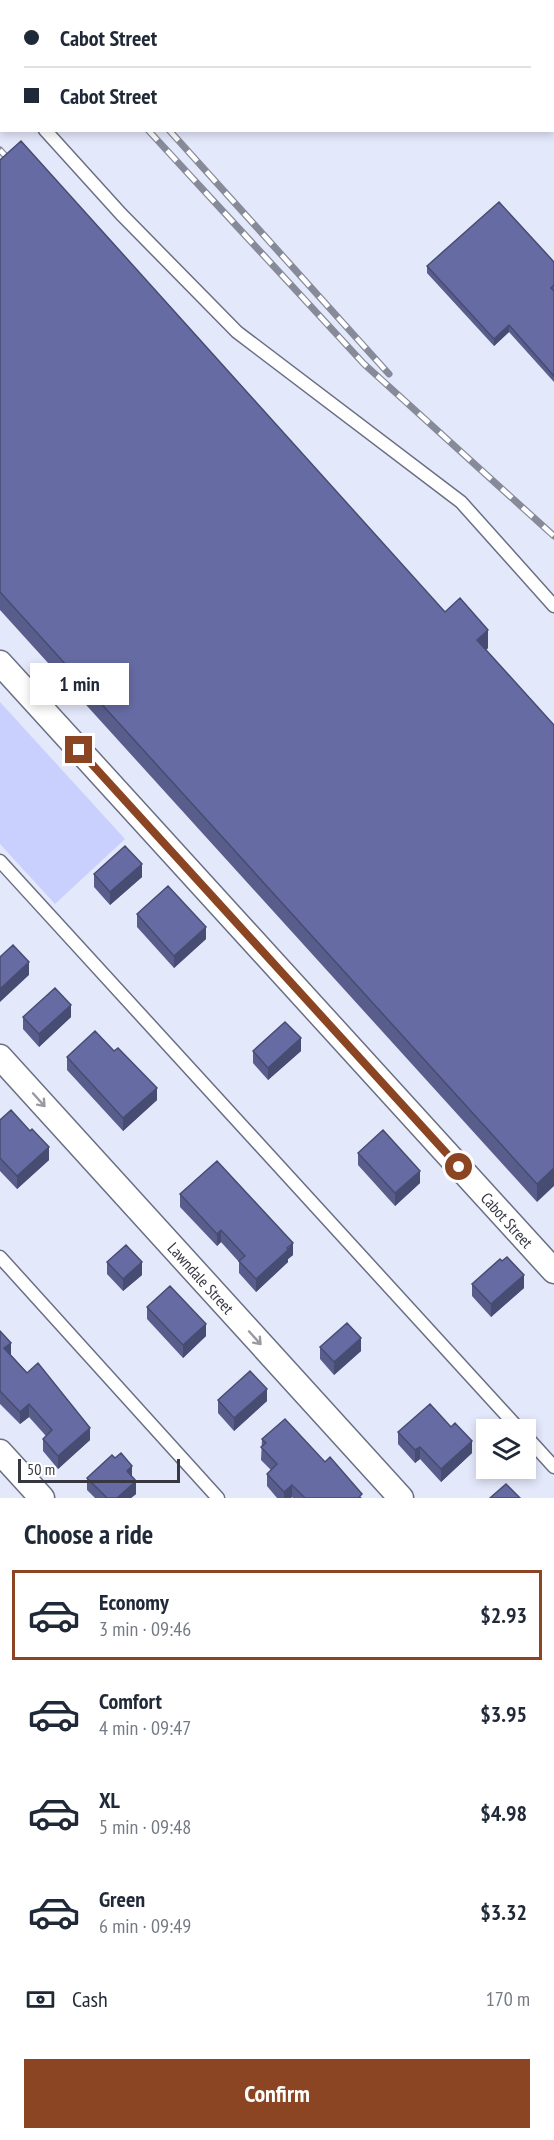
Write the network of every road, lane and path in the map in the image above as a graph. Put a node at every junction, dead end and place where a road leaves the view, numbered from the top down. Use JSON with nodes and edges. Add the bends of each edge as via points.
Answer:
{"nodes":[{"id":1,"x":47,"y":132,"type":"edge"},
{"id":2,"x":554,"y":606,"type":"edge"},
{"id":3,"x":0,"y":663,"type":"edge"},
{"id":4,"x":0,"y":861,"type":"edge"},
{"id":5,"x":0,"y":1057,"type":"edge"},
{"id":6,"x":0,"y":1257,"type":"edge"},
{"id":7,"x":554,"y":1271,"type":"edge"},
{"id":8,"x":510,"y":1419,"type":"edge"},
{"id":9,"x":536,"y":1447,"type":"edge"},
{"id":10,"x":0,"y":1452,"type":"edge"},
{"id":11,"x":554,"y":1467,"type":"edge"},
{"id":12,"x":42,"y":1498,"type":"edge"},
{"id":13,"x":218,"y":1498,"type":"edge"},
{"id":14,"x":401,"y":1498,"type":"edge"}],
"edges":[{"from":1,"to":2,"type":"lane","via":[[237,332],[461,502]]},
{"from":3,"to":7,"type":"street","name":"Cabot Street"},
{"from":4,"to":8,"type":"lane"},
{"from":5,"to":14,"type":"street","name":"Lawndale Street","one_way":true},
{"from":6,"to":13,"type":"lane"},
{"from":9,"to":11,"type":"lane"},
{"from":10,"to":12,"type":"street"}]}
